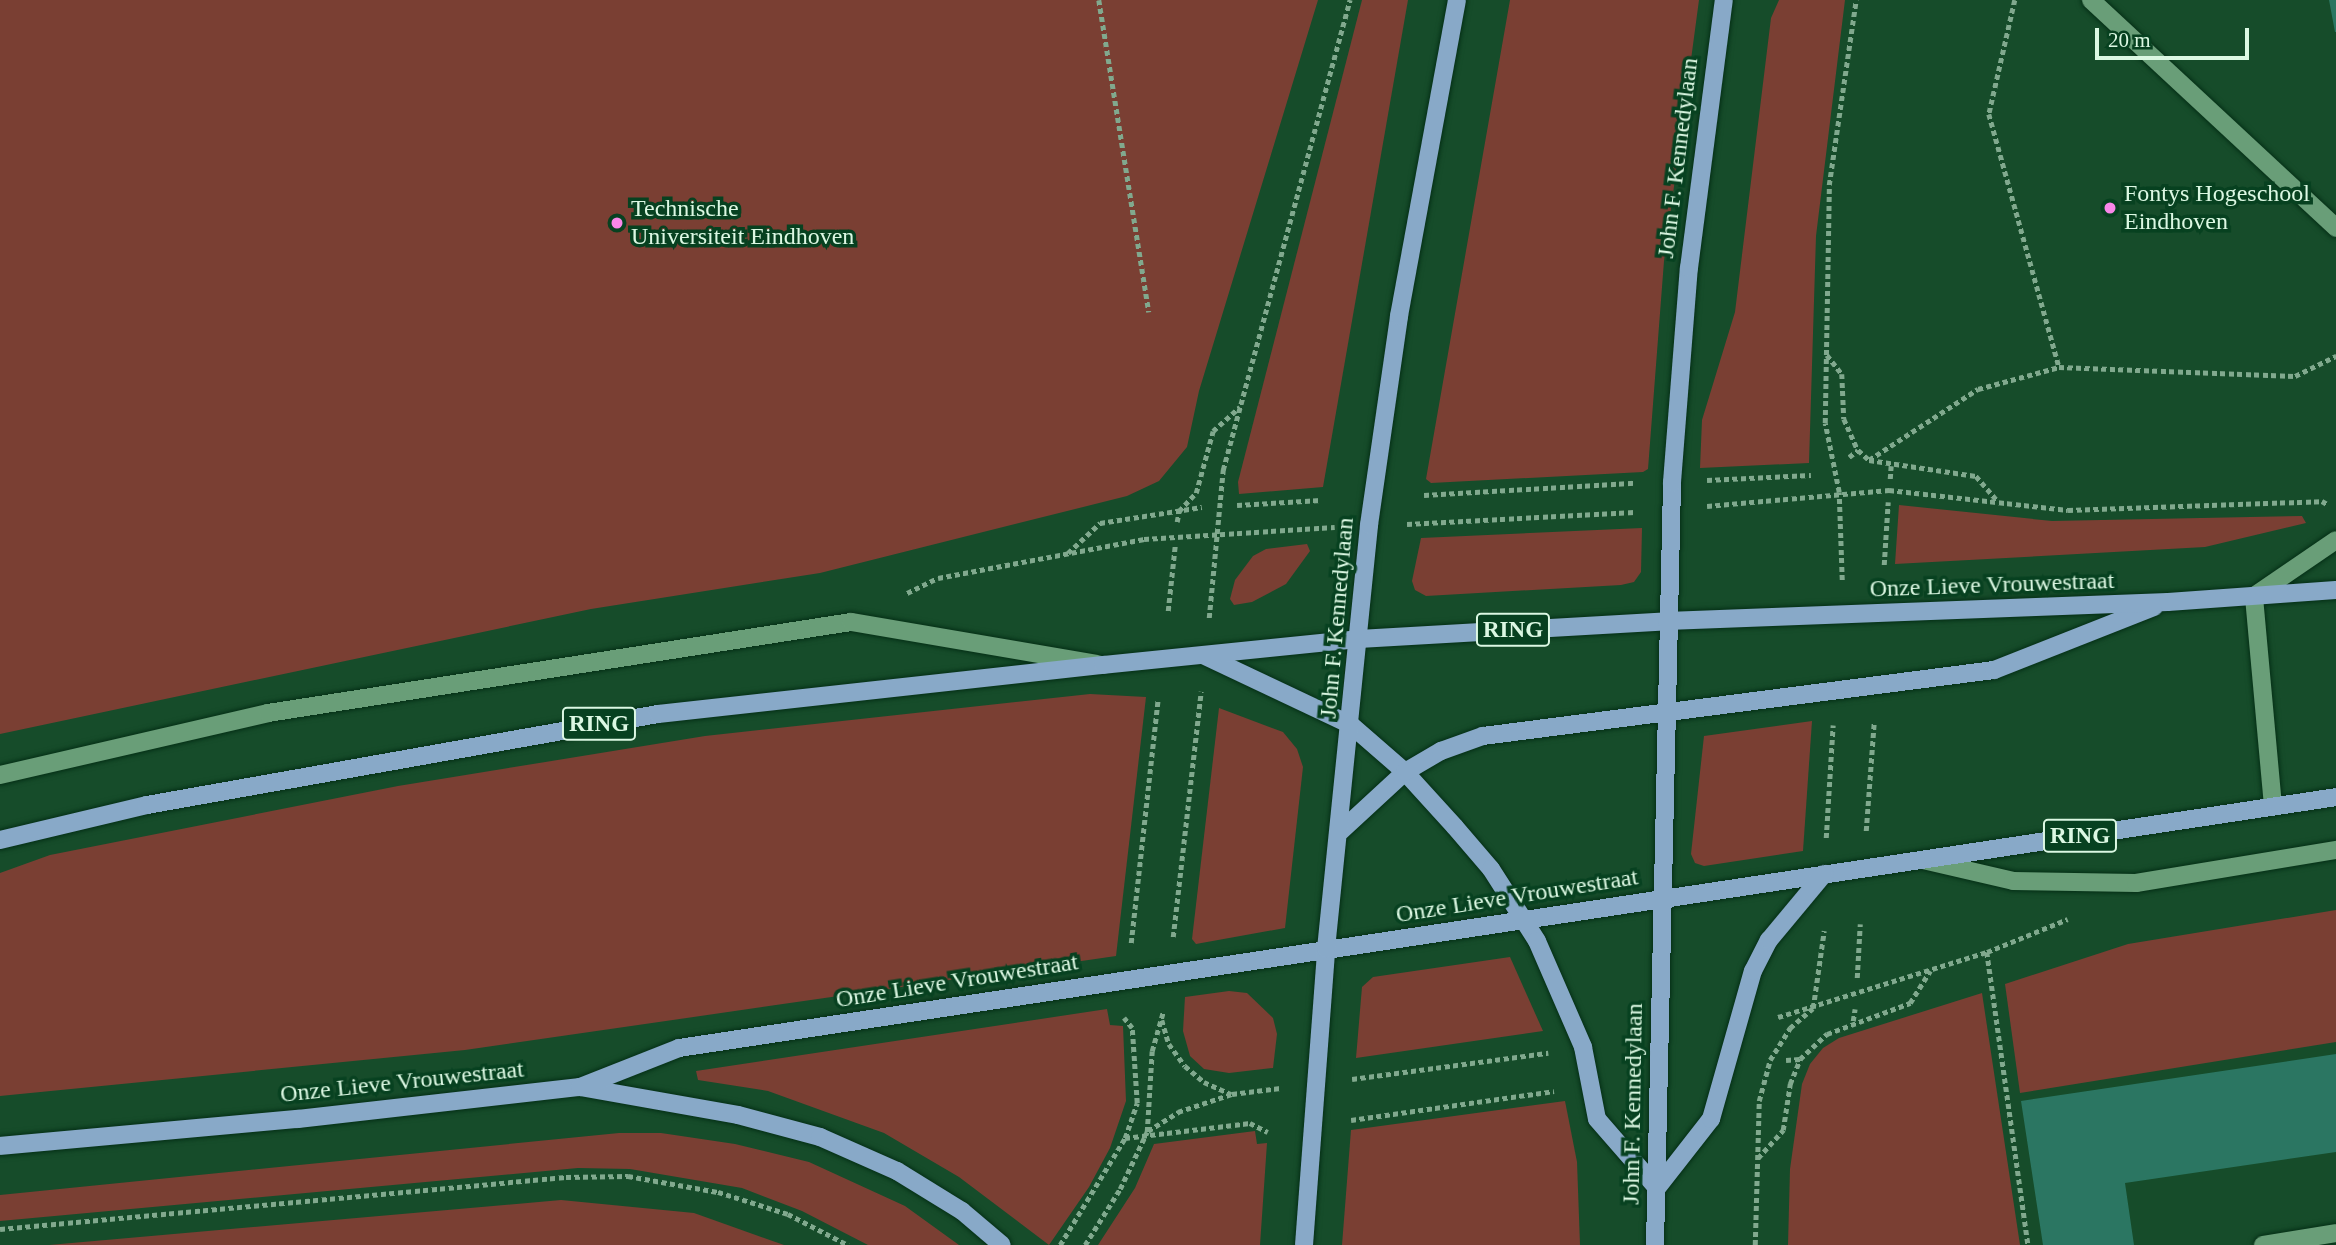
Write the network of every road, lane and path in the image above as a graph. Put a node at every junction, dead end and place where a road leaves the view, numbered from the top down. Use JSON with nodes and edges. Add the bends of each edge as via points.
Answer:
{"nodes":[{"id":1,"x":1099,"y":0,"type":"edge"},
{"id":2,"x":1350,"y":0,"type":"edge"},
{"id":3,"x":1457,"y":0,"type":"edge"},
{"id":4,"x":1724,"y":0,"type":"edge"},
{"id":5,"x":1856,"y":0,"type":"edge"},
{"id":6,"x":2015,"y":0,"type":"edge"},
{"id":7,"x":2091,"y":0,"type":"edge"},
{"id":8,"x":2336,"y":229,"type":"edge"},
{"id":9,"x":1149,"y":312,"type":"dead end"},
{"id":10,"x":1826,"y":354,"type":"junction"},
{"id":11,"x":2336,"y":356,"type":"edge"},
{"id":12,"x":2059,"y":367,"type":"junction"},
{"id":13,"x":1241,"y":407,"type":"junction"},
{"id":14,"x":1858,"y":450,"type":"junction"},
{"id":15,"x":1849,"y":457,"type":"dead end"},
{"id":16,"x":1868,"y":460,"type":"junction"},
{"id":17,"x":1891,"y":466,"type":"junction"},
{"id":18,"x":1811,"y":475,"type":"dead end"},
{"id":19,"x":1890,"y":479,"type":"dead end"},
{"id":20,"x":1698,"y":481,"type":"dead end"},
{"id":21,"x":1647,"y":483,"type":"dead end"},
{"id":22,"x":1839,"y":492,"type":"junction"},
{"id":23,"x":1424,"y":495,"type":"dead end"},
{"id":24,"x":1321,"y":500,"type":"dead end"},
{"id":25,"x":1888,"y":502,"type":"dead end"},
{"id":26,"x":1998,"y":502,"type":"junction"},
{"id":27,"x":1237,"y":505,"type":"dead end"},
{"id":28,"x":1202,"y":507,"type":"dead end"},
{"id":29,"x":1703,"y":507,"type":"dead end"},
{"id":30,"x":2336,"y":508,"type":"edge"},
{"id":31,"x":1179,"y":511,"type":"junction"},
{"id":32,"x":1646,"y":511,"type":"dead end"},
{"id":33,"x":1177,"y":522,"type":"dead end"},
{"id":34,"x":1420,"y":523,"type":"dead end"},
{"id":35,"x":1317,"y":528,"type":"dead end"},
{"id":36,"x":1221,"y":532,"type":"junction"},
{"id":37,"x":2336,"y":540,"type":"edge"},
{"id":38,"x":1175,"y":547,"type":"dead end"},
{"id":39,"x":1068,"y":553,"type":"junction"},
{"id":40,"x":1884,"y":565,"type":"dead end"},
{"id":41,"x":1843,"y":566,"type":"dead end"},
{"id":42,"x":2336,"y":590,"type":"edge"},
{"id":43,"x":2254,"y":596,"type":"junction"},
{"id":44,"x":2168,"y":602,"type":"junction"},
{"id":45,"x":1210,"y":607,"type":"dead end"},
{"id":46,"x":1168,"y":611,"type":"dead end"},
{"id":47,"x":1667,"y":621,"type":"junction"},
{"id":48,"x":851,"y":622,"type":"junction"},
{"id":49,"x":1359,"y":639,"type":"junction"},
{"id":50,"x":1205,"y":656,"type":"junction"},
{"id":51,"x":1103,"y":665,"type":"junction"},
{"id":52,"x":1158,"y":698,"type":"dead end"},
{"id":53,"x":1199,"y":704,"type":"dead end"},
{"id":54,"x":1665,"y":712,"type":"junction"},
{"id":55,"x":1874,"y":713,"type":"dead end"},
{"id":56,"x":1833,"y":718,"type":"dead end"},
{"id":57,"x":1351,"y":725,"type":"junction"},
{"id":58,"x":1405,"y":772,"type":"junction"},
{"id":59,"x":0,"y":775,"type":"edge"},
{"id":60,"x":2336,"y":797,"type":"edge"},
{"id":61,"x":2273,"y":806,"type":"junction"},
{"id":62,"x":1341,"y":831,"type":"junction"},
{"id":63,"x":0,"y":840,"type":"edge"},
{"id":64,"x":1866,"y":843,"type":"dead end"},
{"id":65,"x":1826,"y":849,"type":"dead end"},
{"id":66,"x":2336,"y":850,"type":"edge"},
{"id":67,"x":1923,"y":860,"type":"junction"},
{"id":68,"x":1824,"y":874,"type":"junction"},
{"id":69,"x":1662,"y":898,"type":"junction"},
{"id":70,"x":2072,"y":917,"type":"dead end"},
{"id":71,"x":1524,"y":920,"type":"junction"},
{"id":72,"x":1860,"y":924,"type":"dead end"},
{"id":73,"x":1824,"y":940,"type":"dead end"},
{"id":74,"x":1172,"y":948,"type":"dead end"},
{"id":75,"x":1326,"y":949,"type":"junction"},
{"id":76,"x":1987,"y":952,"type":"junction"},
{"id":77,"x":1130,"y":954,"type":"dead end"},
{"id":78,"x":1930,"y":971,"type":"junction"},
{"id":79,"x":1857,"y":978,"type":"dead end"},
{"id":80,"x":1164,"y":1000,"type":"dead end"},
{"id":81,"x":1124,"y":1005,"type":"dead end"},
{"id":82,"x":1814,"y":1008,"type":"junction"},
{"id":83,"x":1855,"y":1009,"type":"dead end"},
{"id":84,"x":1775,"y":1018,"type":"dead end"},
{"id":85,"x":1162,"y":1019,"type":"junction"},
{"id":86,"x":1853,"y":1021,"type":"junction"},
{"id":87,"x":1551,"y":1052,"type":"dead end"},
{"id":88,"x":1800,"y":1059,"type":"junction"},
{"id":89,"x":1786,"y":1060,"type":"dead end"},
{"id":90,"x":1354,"y":1079,"type":"dead end"},
{"id":91,"x":580,"y":1087,"type":"junction"},
{"id":92,"x":1272,"y":1089,"type":"dead end"},
{"id":93,"x":1562,"y":1090,"type":"dead end"},
{"id":94,"x":1232,"y":1094,"type":"junction"},
{"id":95,"x":1351,"y":1120,"type":"dead end"},
{"id":96,"x":1268,"y":1132,"type":"dead end"},
{"id":97,"x":1146,"y":1134,"type":"junction"},
{"id":98,"x":1125,"y":1138,"type":"junction"},
{"id":99,"x":0,"y":1146,"type":"edge"},
{"id":100,"x":1758,"y":1158,"type":"junction"},
{"id":101,"x":1657,"y":1188,"type":"junction"},
{"id":102,"x":0,"y":1229,"type":"edge"},
{"id":103,"x":2336,"y":1233,"type":"edge"},
{"id":104,"x":848,"y":1245,"type":"edge"},
{"id":105,"x":1002,"y":1245,"type":"edge"},
{"id":106,"x":1060,"y":1245,"type":"edge"},
{"id":107,"x":1085,"y":1245,"type":"edge"},
{"id":108,"x":1304,"y":1245,"type":"edge"},
{"id":109,"x":1655,"y":1245,"type":"edge"},
{"id":110,"x":1755,"y":1245,"type":"edge"},
{"id":111,"x":2028,"y":1245,"type":"edge"},
{"id":112,"x":2263,"y":1245,"type":"edge"}],
"edges":[{"from":1,"to":9,"type":"path"},
{"from":2,"to":13,"type":"path"},
{"from":3,"to":49,"type":"main road","name":"John F. Kennedylaan","via":[[1399,316],[1369,525]]},
{"from":4,"to":47,"type":"main road","name":"John F. Kennedylaan","via":[[1686,293]]},
{"from":5,"to":10,"type":"path","via":[[1829,185]]},
{"from":6,"to":12,"type":"path","via":[[1989,114]]},
{"from":7,"to":8,"type":"street"},
{"from":10,"to":14,"type":"path","via":[[1842,374],[1844,419]]},
{"from":10,"to":22,"type":"path","via":[[1825,423]]},
{"from":11,"to":12,"type":"path","via":[[2295,376]]},
{"from":12,"to":16,"type":"path","via":[[1978,389]]},
{"from":13,"to":31,"type":"path","via":[[1213,431],[1196,493]]},
{"from":13,"to":36,"type":"path","via":[[1223,470]]},
{"from":14,"to":15,"type":"path"},
{"from":14,"to":16,"type":"path"},
{"from":16,"to":17,"type":"path"},
{"from":17,"to":19,"type":"path"},
{"from":17,"to":26,"type":"path","via":[[1976,476]]},
{"from":18,"to":20,"type":"path"},
{"from":21,"to":23,"type":"path"},
{"from":22,"to":26,"type":"path","via":[[1889,490]]},
{"from":22,"to":29,"type":"path"},
{"from":22,"to":41,"type":"path"},
{"from":24,"to":27,"type":"path"},
{"from":25,"to":40,"type":"path"},
{"from":26,"to":30,"type":"path","via":[[2068,510],[2322,502]]},
{"from":28,"to":31,"type":"path"},
{"from":31,"to":33,"type":"path"},
{"from":31,"to":39,"type":"path","via":[[1100,523]]},
{"from":32,"to":34,"type":"path"},
{"from":35,"to":36,"type":"path"},
{"from":36,"to":39,"type":"path","via":[[1144,539]]},
{"from":36,"to":45,"type":"path"},
{"from":37,"to":43,"type":"street"},
{"from":38,"to":46,"type":"path"},
{"from":39,"to":48,"type":"path","via":[[938,578]]},
{"from":42,"to":43,"type":"main road","name":"Onze Lieve Vrouwestraat","number":"RING"},
{"from":43,"to":44,"type":"main road","name":"Onze Lieve Vrouwestraat","number":"RING"},
{"from":43,"to":61,"type":"street"},
{"from":44,"to":47,"type":"main road","name":"Onze Lieve Vrouwestraat","number":"RING"},
{"from":44,"to":54,"type":"main road","via":[[1994,670]]},
{"from":47,"to":49,"type":"main road","name":"Onze Lieve Vrouwestraat","number":"RING"},
{"from":47,"to":54,"type":"main road","name":"John F. Kennedylaan"},
{"from":48,"to":51,"type":"street","name":"Onze Lieve Vrouwestraat"},
{"from":48,"to":59,"type":"street","name":"Onze Lieve Vrouwestraat","via":[[268,713]]},
{"from":49,"to":50,"type":"main road","name":"Onze Lieve Vrouwestraat","number":"RING"},
{"from":49,"to":57,"type":"main road","name":"John F. Kennedylaan"},
{"from":50,"to":51,"type":"main road","name":"Onze Lieve Vrouwestraat","number":"RING"},
{"from":50,"to":57,"type":"main road"},
{"from":51,"to":63,"type":"main road","name":"Onze Lieve Vrouwestraat","number":"RING","via":[[658,713],[160,802]]},
{"from":52,"to":77,"type":"path"},
{"from":53,"to":74,"type":"path"},
{"from":54,"to":58,"type":"main road","via":[[1483,736],[1441,751]]},
{"from":54,"to":69,"type":"main road","name":"John F. Kennedylaan"},
{"from":55,"to":64,"type":"path"},
{"from":56,"to":65,"type":"path"},
{"from":57,"to":58,"type":"main road"},
{"from":57,"to":62,"type":"main road","name":"John F. Kennedylaan"},
{"from":58,"to":62,"type":"main road"},
{"from":58,"to":71,"type":"main road","via":[[1491,869]]},
{"from":60,"to":61,"type":"main road","name":"Onze Lieve Vrouwestraat","number":"RING"},
{"from":61,"to":67,"type":"main road","name":"Onze Lieve Vrouwestraat","number":"RING"},
{"from":62,"to":75,"type":"main road","name":"John F. Kennedylaan"},
{"from":66,"to":67,"type":"street","name":"Onze Lieve Vrouwestraat","via":[[2136,883],[2013,881]]},
{"from":67,"to":68,"type":"main road","name":"Onze Lieve Vrouwestraat","number":"RING"},
{"from":68,"to":69,"type":"main road","name":"Onze Lieve Vrouwestraat","number":"RING"},
{"from":68,"to":101,"type":"main road","via":[[1769,940],[1752,971],[1711,1119]]},
{"from":69,"to":71,"type":"main road","name":"Onze Lieve Vrouwestraat","number":"RING"},
{"from":69,"to":101,"type":"main road","name":"John F. Kennedylaan"},
{"from":70,"to":76,"type":"path"},
{"from":71,"to":75,"type":"main road","name":"Onze Lieve Vrouwestraat","number":"RING"},
{"from":71,"to":101,"type":"main road","via":[[1583,1047],[1597,1119]]},
{"from":72,"to":79,"type":"path"},
{"from":73,"to":82,"type":"path"},
{"from":75,"to":91,"type":"main road","name":"Onze Lieve Vrouwestraat","number":"RING","via":[[679,1048]]},
{"from":75,"to":108,"type":"main road","name":"John F. Kennedylaan"},
{"from":76,"to":78,"type":"path"},
{"from":76,"to":111,"type":"path"},
{"from":78,"to":82,"type":"path"},
{"from":78,"to":86,"type":"path","via":[[1910,1003]]},
{"from":80,"to":85,"type":"path"},
{"from":81,"to":98,"type":"path","via":[[1122,1016],[1132,1028],[1137,1103]]},
{"from":82,"to":84,"type":"path"},
{"from":82,"to":100,"type":"path","via":[[1790,1028],[1770,1060],[1759,1101]]},
{"from":83,"to":86,"type":"path"},
{"from":85,"to":94,"type":"path","via":[[1170,1044],[1185,1066],[1204,1082]]},
{"from":85,"to":97,"type":"path","via":[[1152,1051]]},
{"from":86,"to":88,"type":"path","via":[[1827,1034]]},
{"from":87,"to":90,"type":"path"},
{"from":88,"to":89,"type":"path"},
{"from":88,"to":100,"type":"path","via":[[1790,1084],[1783,1130]]},
{"from":91,"to":99,"type":"main road","name":"Onze Lieve Vrouwestraat","number":"RING"},
{"from":91,"to":105,"type":"main road","via":[[738,1115],[820,1137],[897,1171]]},
{"from":92,"to":94,"type":"path"},
{"from":93,"to":95,"type":"path"},
{"from":94,"to":97,"type":"path","via":[[1178,1112]]},
{"from":96,"to":97,"type":"path","via":[[1250,1123]]},
{"from":97,"to":98,"type":"path"},
{"from":97,"to":107,"type":"path","via":[[1121,1189]]},
{"from":98,"to":106,"type":"path"},
{"from":100,"to":110,"type":"path"},
{"from":101,"to":109,"type":"main road","name":"John F. Kennedylaan"},
{"from":102,"to":104,"type":"path","via":[[566,1177],[628,1176],[718,1192],[777,1210]]},
{"from":103,"to":112,"type":"street"}]}
